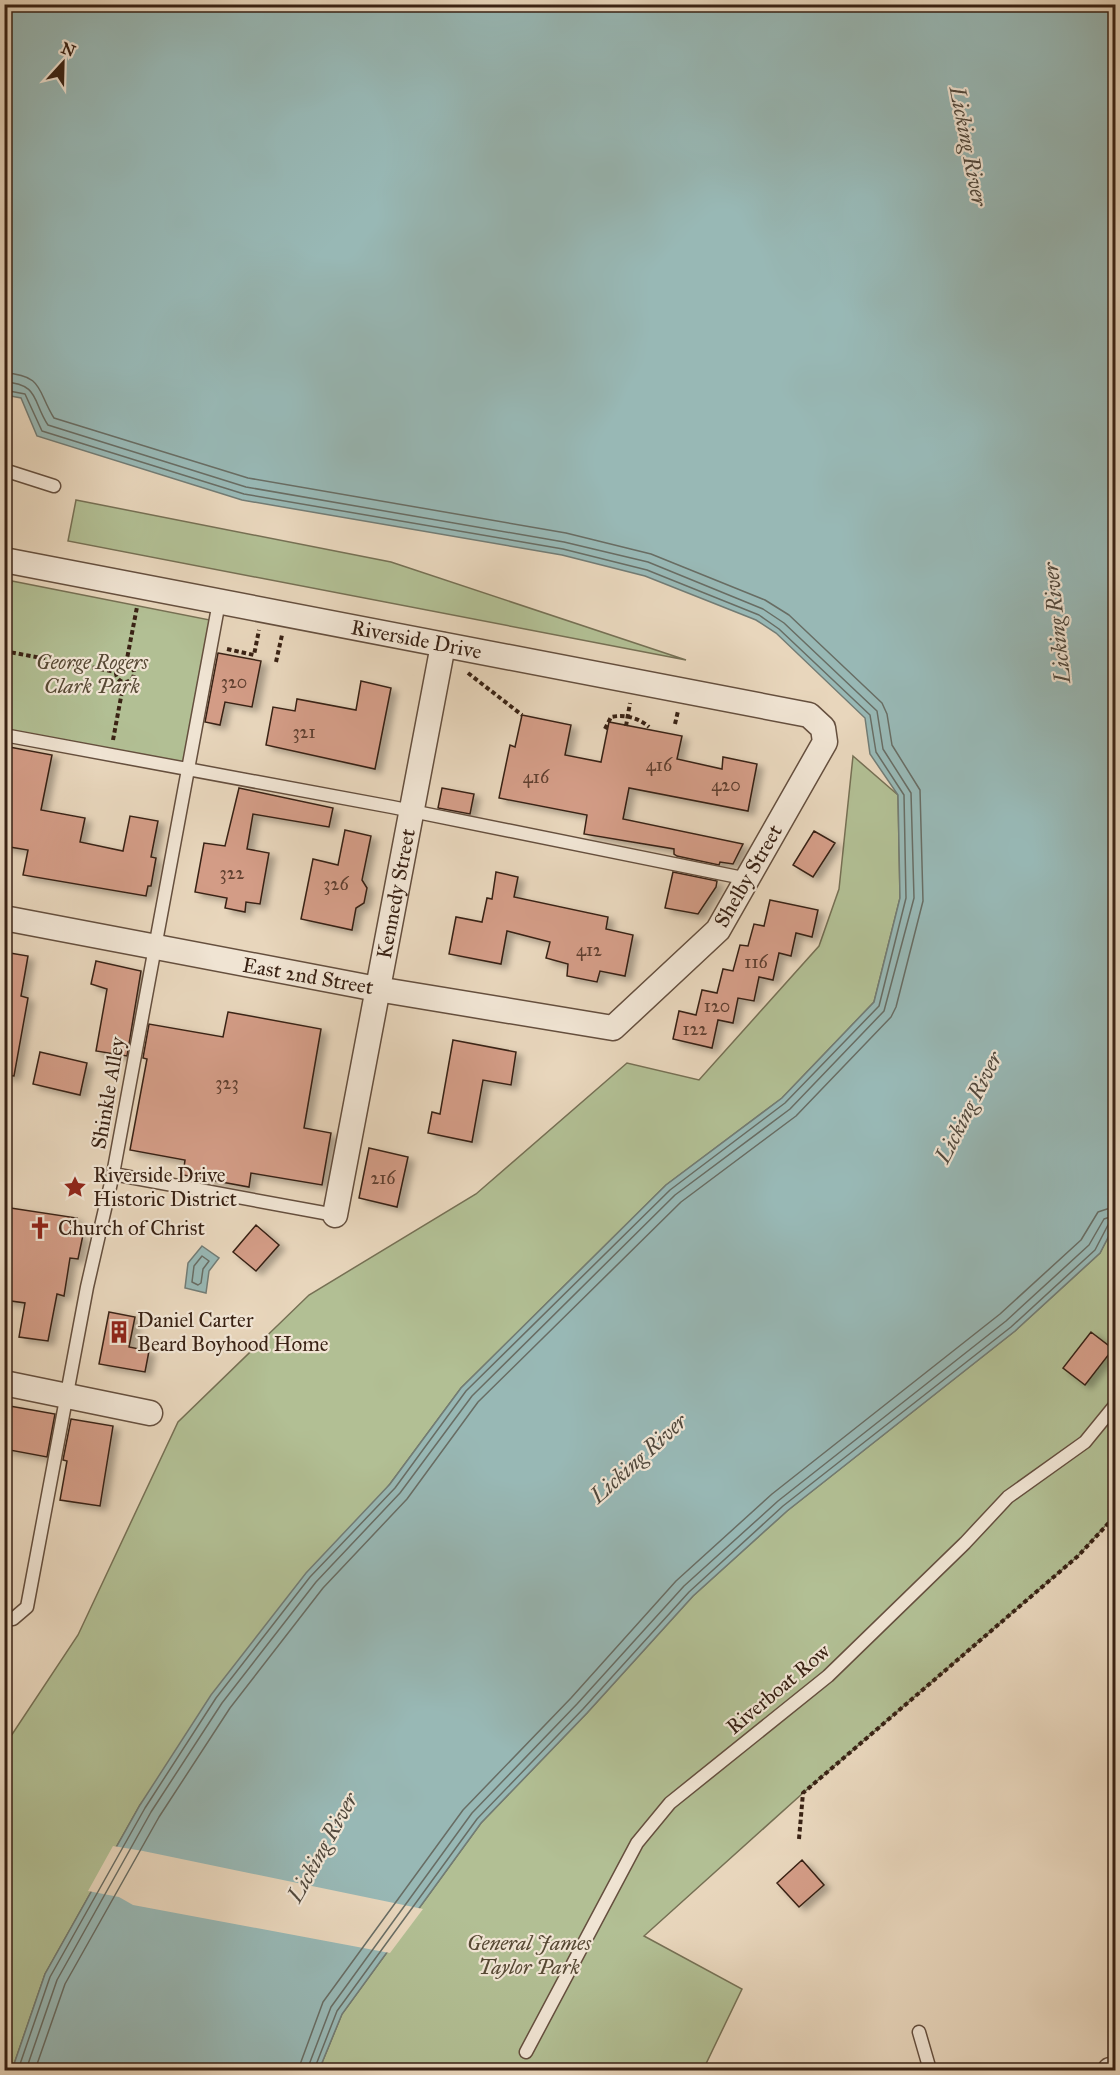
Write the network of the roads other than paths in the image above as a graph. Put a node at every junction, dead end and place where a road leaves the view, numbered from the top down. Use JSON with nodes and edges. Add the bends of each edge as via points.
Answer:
{"nodes":[{"id":1,"x":4,"y":470,"type":"edge"},
{"id":2,"x":54,"y":486,"type":"dead end"},
{"id":3,"x":4,"y":560,"type":"edge"},
{"id":4,"x":219,"y":602,"type":"junction"},
{"id":5,"x":443,"y":645,"type":"junction"},
{"id":6,"x":823,"y":728,"type":"joint"},
{"id":7,"x":4,"y":735,"type":"edge"},
{"id":8,"x":187,"y":768,"type":"junction"},
{"id":9,"x":411,"y":811,"type":"junction"},
{"id":10,"x":748,"y":879,"type":"junction"},
{"id":11,"x":4,"y":918,"type":"edge"},
{"id":12,"x":154,"y":948,"type":"junction"},
{"id":13,"x":377,"y":989,"type":"junction"},
{"id":14,"x":613,"y":1028,"type":"joint"},
{"id":15,"x":113,"y":1174,"type":"junction"},
{"id":16,"x":335,"y":1215,"type":"joint"},
{"id":17,"x":4,"y":1383,"type":"edge"},
{"id":18,"x":66,"y":1395,"type":"junction"},
{"id":19,"x":1116,"y":1404,"type":"edge"},
{"id":20,"x":150,"y":1413,"type":"dead end"},
{"id":21,"x":9,"y":1618,"type":"edge"},
{"id":22,"x":919,"y":2032,"type":"dead end"},
{"id":23,"x":526,"y":2052,"type":"dead end"},
{"id":24,"x":1116,"y":2069,"type":"edge"},
{"id":25,"x":930,"y":2070,"type":"edge"},
{"id":26,"x":1110,"y":2070,"type":"edge"}],
"edges":[{"from":1,"to":2,"type":"lane"},
{"from":3,"to":4,"type":"street","name":"Riverside Drive"},
{"from":4,"to":5,"type":"street","name":"Riverside Drive"},
{"from":4,"to":8,"type":"lane","name":"Shinkle Alley"},
{"from":5,"to":6,"type":"street","name":"Riverside Drive","via":[[809,715]]},
{"from":5,"to":9,"type":"street","name":"Kennedy Street"},
{"from":6,"to":10,"type":"street","name":"Shelby Street","via":[[825,741]]},
{"from":7,"to":8,"type":"lane"},
{"from":8,"to":9,"type":"lane"},
{"from":8,"to":12,"type":"lane","name":"Shinkle Alley"},
{"from":9,"to":10,"type":"lane"},
{"from":9,"to":13,"type":"street","name":"Kennedy Street"},
{"from":10,"to":14,"type":"street","name":"Shelby Street","via":[[718,930]]},
{"from":11,"to":12,"type":"street","name":"East 2nd Street"},
{"from":12,"to":13,"type":"street","name":"East 2nd Street"},
{"from":12,"to":15,"type":"lane","name":"Shinkle Alley"},
{"from":13,"to":14,"type":"street","name":"East 2nd Street"},
{"from":13,"to":16,"type":"street","name":"Kennedy Street"},
{"from":15,"to":16,"type":"lane"},
{"from":15,"to":18,"type":"lane","name":"Shinkle Alley"},
{"from":17,"to":18,"type":"street"},
{"from":18,"to":20,"type":"street"},
{"from":18,"to":21,"type":"lane","name":"Shinkle Alley","via":[[27,1607]]},
{"from":19,"to":23,"type":"lane","name":"Riverboat Row","via":[[1085,1442],[1008,1497],[828,1676],[670,1803],[637,1843]]},
{"from":22,"to":25,"type":"lane"},
{"from":24,"to":26,"type":"street"}]}
